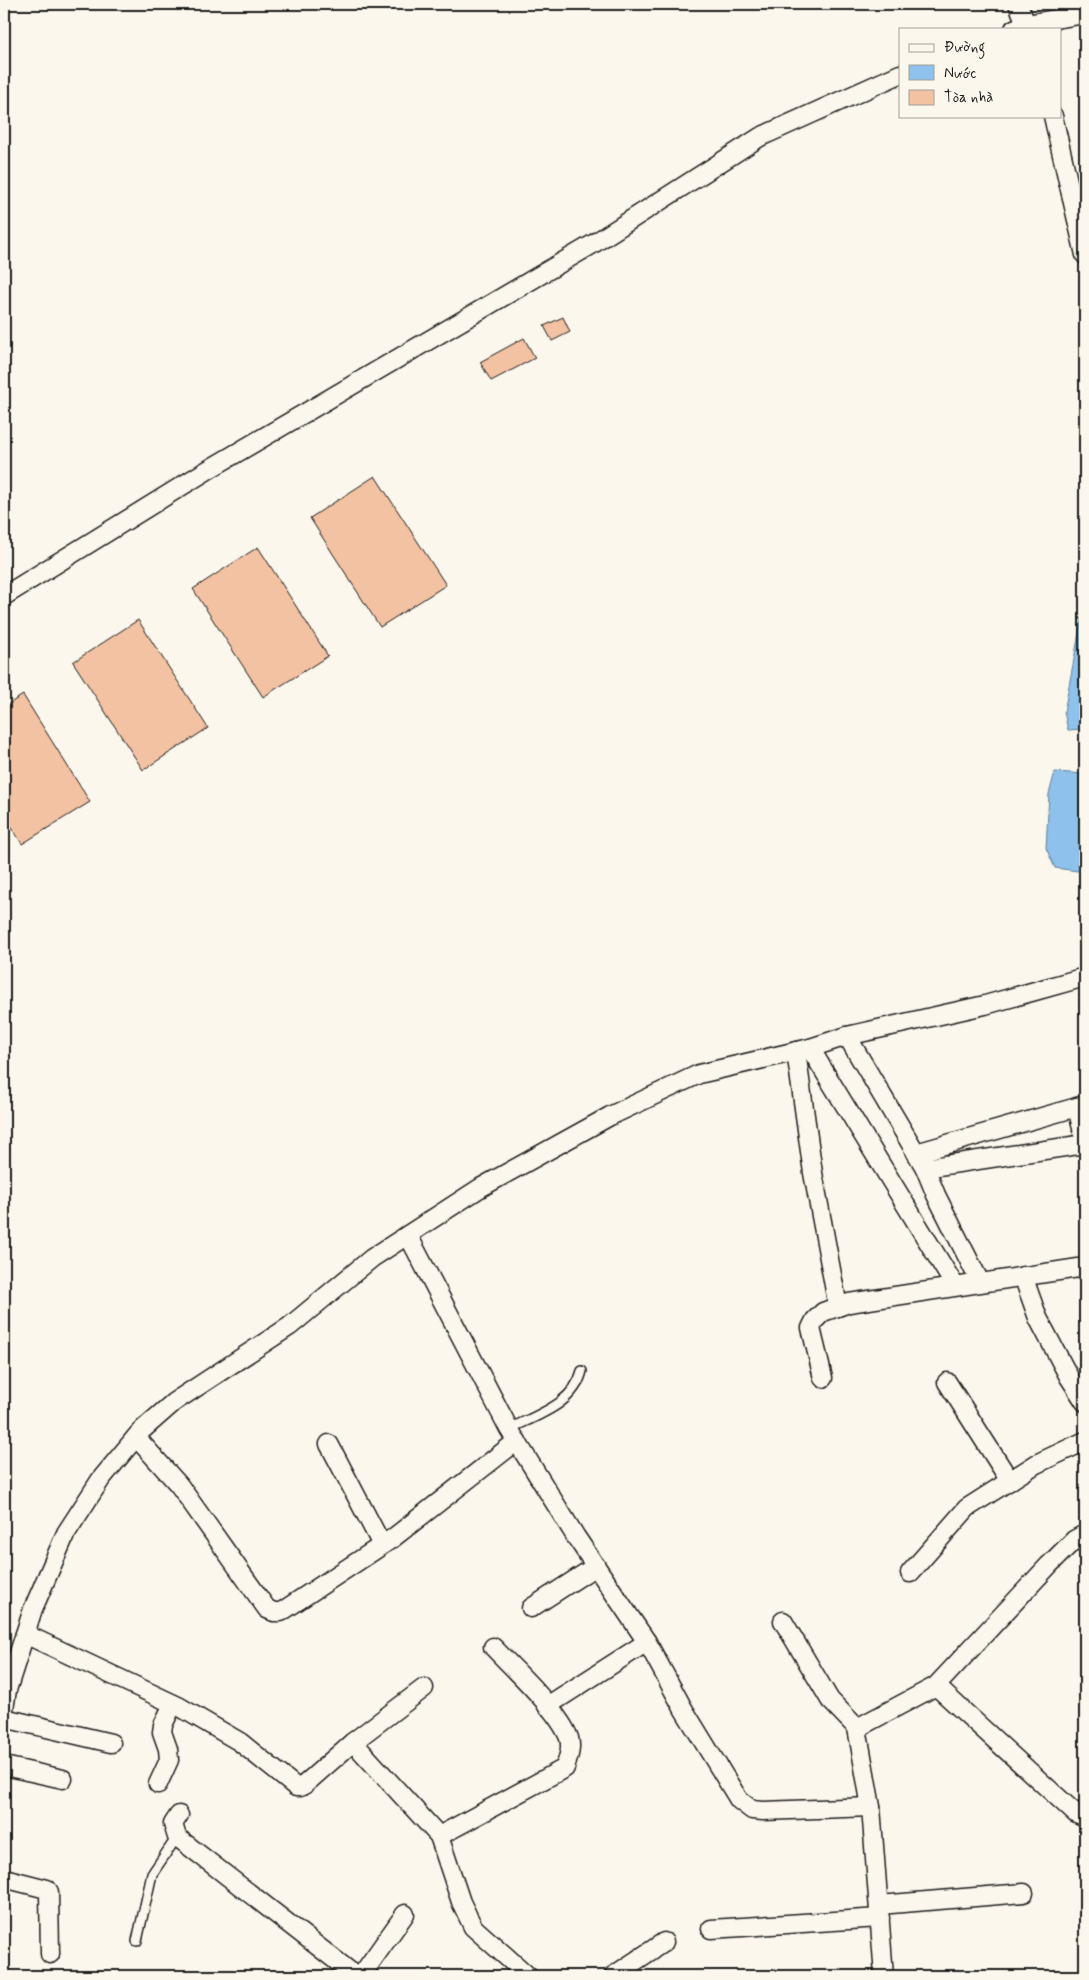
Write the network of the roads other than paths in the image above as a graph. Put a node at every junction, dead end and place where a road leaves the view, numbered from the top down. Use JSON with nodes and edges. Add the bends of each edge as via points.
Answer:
{"nodes":[{"id":1,"x":1018,"y":4,"type":"edge"},
{"id":2,"x":1085,"y":14,"type":"edge"},
{"id":3,"x":1030,"y":26,"type":"edge"},
{"id":4,"x":899,"y":74,"type":"edge"},
{"id":5,"x":1053,"y":118,"type":"edge"},
{"id":6,"x":1085,"y":255,"type":"edge"},
{"id":7,"x":4,"y":596,"type":"edge"},
{"id":8,"x":1085,"y":977,"type":"edge"},
{"id":9,"x":847,"y":1036,"type":"junction"},
{"id":10,"x":803,"y":1049,"type":"junction"},
{"id":11,"x":1081,"y":1106,"type":"edge"},
{"id":12,"x":1085,"y":1143,"type":"edge"},
{"id":13,"x":920,"y":1160,"type":"junction"},
{"id":14,"x":408,"y":1235,"type":"junction"},
{"id":15,"x":1085,"y":1267,"type":"edge"},
{"id":16,"x":1023,"y":1276,"type":"junction"},
{"id":17,"x":980,"y":1282,"type":"junction"},
{"id":18,"x":955,"y":1286,"type":"junction"},
{"id":19,"x":838,"y":1307,"type":"junction"},
{"id":20,"x":582,"y":1371,"type":"dead end"},
{"id":21,"x":823,"y":1378,"type":"dead end"},
{"id":22,"x":947,"y":1382,"type":"dead end"},
{"id":23,"x":1085,"y":1402,"type":"edge"},
{"id":24,"x":513,"y":1435,"type":"junction"},
{"id":25,"x":136,"y":1437,"type":"junction"},
{"id":26,"x":1085,"y":1441,"type":"edge"},
{"id":27,"x":329,"y":1444,"type":"dead end"},
{"id":28,"x":1010,"y":1481,"type":"junction"},
{"id":29,"x":1085,"y":1534,"type":"edge"},
{"id":30,"x":382,"y":1544,"type":"junction"},
{"id":31,"x":596,"y":1566,"type":"junction"},
{"id":32,"x":910,"y":1573,"type":"dead end"},
{"id":33,"x":531,"y":1608,"type":"dead end"},
{"id":34,"x":783,"y":1621,"type":"dead end"},
{"id":35,"x":25,"y":1634,"type":"junction"},
{"id":36,"x":647,"y":1642,"type":"junction"},
{"id":37,"x":493,"y":1646,"type":"dead end"},
{"id":38,"x":936,"y":1686,"type":"junction"},
{"id":39,"x":424,"y":1688,"type":"dead end"},
{"id":40,"x":5,"y":1690,"type":"edge"},
{"id":41,"x":173,"y":1704,"type":"junction"},
{"id":42,"x":547,"y":1706,"type":"junction"},
{"id":43,"x":4,"y":1709,"type":"edge"},
{"id":44,"x":4,"y":1718,"type":"edge"},
{"id":45,"x":857,"y":1728,"type":"junction"},
{"id":46,"x":353,"y":1742,"type":"junction"},
{"id":47,"x":111,"y":1743,"type":"dead end"},
{"id":48,"x":4,"y":1766,"type":"edge"},
{"id":49,"x":63,"y":1779,"type":"dead end"},
{"id":50,"x":158,"y":1784,"type":"dead end"},
{"id":51,"x":871,"y":1807,"type":"junction"},
{"id":52,"x":179,"y":1815,"type":"dead end"},
{"id":53,"x":1085,"y":1818,"type":"edge"},
{"id":54,"x":439,"y":1836,"type":"junction"},
{"id":55,"x":177,"y":1837,"type":"junction"},
{"id":56,"x":4,"y":1878,"type":"edge"},
{"id":57,"x":1024,"y":1893,"type":"dead end"},
{"id":58,"x":879,"y":1912,"type":"junction"},
{"id":59,"x":405,"y":1914,"type":"dead end"},
{"id":60,"x":711,"y":1929,"type":"dead end"},
{"id":61,"x":137,"y":1941,"type":"dead end"},
{"id":62,"x":664,"y":1942,"type":"dead end"},
{"id":63,"x":50,"y":1954,"type":"dead end"},
{"id":64,"x":353,"y":1975,"type":"edge"},
{"id":65,"x":528,"y":1976,"type":"edge"},
{"id":66,"x":613,"y":1976,"type":"edge"},
{"id":67,"x":884,"y":1976,"type":"edge"}],
"edges":[{"from":1,"to":3,"type":"street"},
{"from":2,"to":3,"type":"street"},
{"from":4,"to":7,"type":"street","via":[[760,137],[592,244],[206,471]]},
{"from":5,"to":6,"type":"street"},
{"from":8,"to":9,"type":"street","via":[[984,1005]]},
{"from":9,"to":10,"type":"street"},
{"from":9,"to":13,"type":"street"},
{"from":10,"to":14,"type":"street","via":[[699,1074],[610,1116],[480,1188]]},
{"from":10,"to":18,"type":"street"},
{"from":10,"to":19,"type":"street","via":[[813,1173]]},
{"from":11,"to":12,"type":"street"},
{"from":11,"to":13,"type":"street"},
{"from":12,"to":13,"type":"street"},
{"from":13,"to":17,"type":"street"},
{"from":14,"to":24,"type":"street"},
{"from":14,"to":25,"type":"street","via":[[372,1258],[290,1326],[174,1402]]},
{"from":15,"to":16,"type":"street"},
{"from":16,"to":17,"type":"street"},
{"from":16,"to":23,"type":"street","via":[[1038,1318]]},
{"from":17,"to":18,"type":"street"},
{"from":18,"to":19,"type":"street"},
{"from":19,"to":21,"type":"street","via":[[823,1312],[811,1328]]},
{"from":20,"to":24,"type":"lane","via":[[580,1382],[563,1401]]},
{"from":22,"to":28,"type":"street"},
{"from":24,"to":30,"type":"street"},
{"from":24,"to":31,"type":"street"},
{"from":25,"to":30,"type":"street","via":[[179,1485],[267,1608],[274,1612],[282,1612]]},
{"from":25,"to":35,"type":"street","via":[[101,1480],[66,1533]]},
{"from":26,"to":28,"type":"street","via":[[1036,1464]]},
{"from":27,"to":30,"type":"street"},
{"from":28,"to":32,"type":"street","via":[[967,1508]]},
{"from":29,"to":38,"type":"street","via":[[1074,1540],[1049,1565]]},
{"from":31,"to":33,"type":"street"},
{"from":31,"to":36,"type":"street"},
{"from":34,"to":45,"type":"street","via":[[830,1700]]},
{"from":35,"to":40,"type":"street"},
{"from":35,"to":41,"type":"street"},
{"from":36,"to":42,"type":"street"},
{"from":36,"to":51,"type":"street","via":[[739,1800],[752,1810]]},
{"from":37,"to":42,"type":"street"},
{"from":38,"to":45,"type":"street"},
{"from":38,"to":53,"type":"street","via":[[1074,1813]]},
{"from":39,"to":46,"type":"street"},
{"from":40,"to":43,"type":"street"},
{"from":41,"to":46,"type":"street","via":[[240,1742],[296,1787],[304,1785]]},
{"from":41,"to":50,"type":"street","via":[[162,1732],[169,1760]]},
{"from":42,"to":54,"type":"street","via":[[560,1720],[569,1740],[570,1753],[565,1768]]},
{"from":44,"to":47,"type":"street"},
{"from":45,"to":51,"type":"street"},
{"from":46,"to":54,"type":"street"},
{"from":48,"to":49,"type":"street"},
{"from":51,"to":58,"type":"street"},
{"from":52,"to":55,"type":"street","via":[[173,1824]]},
{"from":54,"to":65,"type":"street","via":[[473,1927]]},
{"from":55,"to":61,"type":"lane","via":[[152,1874]]},
{"from":55,"to":64,"type":"street"},
{"from":56,"to":63,"type":"street","via":[[49,1892]]},
{"from":57,"to":58,"type":"street"},
{"from":58,"to":60,"type":"street"},
{"from":58,"to":67,"type":"street"},
{"from":59,"to":64,"type":"street"},
{"from":62,"to":66,"type":"street"}]}
